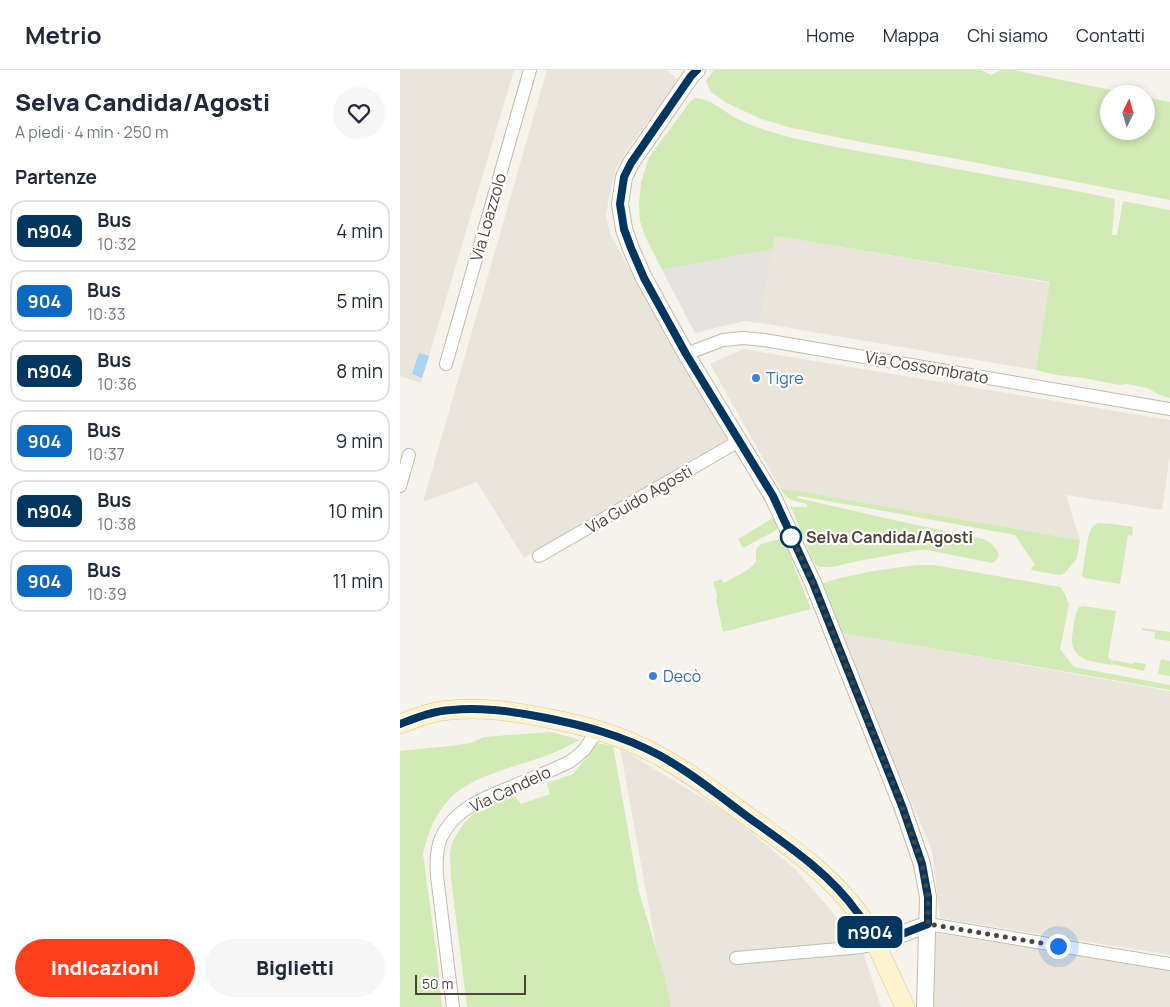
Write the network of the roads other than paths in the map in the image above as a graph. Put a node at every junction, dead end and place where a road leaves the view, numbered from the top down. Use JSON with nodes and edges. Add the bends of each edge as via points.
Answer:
{"nodes":[{"id":1,"x":530,"y":70,"type":"edge"},
{"id":2,"x":691,"y":72,"type":"edge"},
{"id":3,"x":686,"y":354,"type":"junction"},
{"id":4,"x":446,"y":364,"type":"dead end"},
{"id":5,"x":1170,"y":409,"type":"edge"},
{"id":6,"x":739,"y":441,"type":"junction"},
{"id":7,"x":409,"y":454,"type":"dead end"},
{"id":8,"x":400,"y":486,"type":"edge"},
{"id":9,"x":539,"y":556,"type":"dead end"},
{"id":10,"x":400,"y":724,"type":"edge"},
{"id":11,"x":598,"y":730,"type":"junction"},
{"id":12,"x":928,"y":924,"type":"junction"},
{"id":13,"x":879,"y":951,"type":"junction"},
{"id":14,"x":736,"y":958,"type":"dead end"},
{"id":15,"x":1170,"y":964,"type":"edge"},
{"id":16,"x":453,"y":1007,"type":"edge"},
{"id":17,"x":894,"y":1007,"type":"edge"},
{"id":18,"x":905,"y":1007,"type":"edge"},
{"id":19,"x":925,"y":1007,"type":"edge"}],
"edges":[{"from":1,"to":4,"type":"street","name":"Via Loazzolo"},
{"from":2,"to":3,"type":"street","via":[[631,163],[624,177],[620,204],[624,229],[644,278]]},
{"from":3,"to":5,"type":"street","name":"Via Cossombrato","via":[[723,340],[764,340]]},
{"from":3,"to":6,"type":"street"},
{"from":6,"to":9,"type":"street","name":"Via Guido Agosti"},
{"from":6,"to":12,"type":"street","via":[[773,496],[813,583],[902,806],[922,864],[928,897]]},
{"from":7,"to":8,"type":"street"},
{"from":10,"to":11,"type":"main road","via":[[440,711],[471,709],[522,713]]},
{"from":11,"to":13,"type":"main road","via":[[630,741],[674,764],[786,844],[821,872],[848,900]]},
{"from":11,"to":16,"type":"street","name":"Via Candelo","via":[[584,750],[571,761],[476,803],[458,815],[446,830],[438,847],[436,866]]},
{"from":12,"to":13,"type":"street"},
{"from":12,"to":15,"type":"street"},
{"from":12,"to":19,"type":"street"},
{"from":13,"to":14,"type":"street","via":[[862,947]]},
{"from":13,"to":17,"type":"main road"},
{"from":13,"to":18,"type":"main road"}]}
